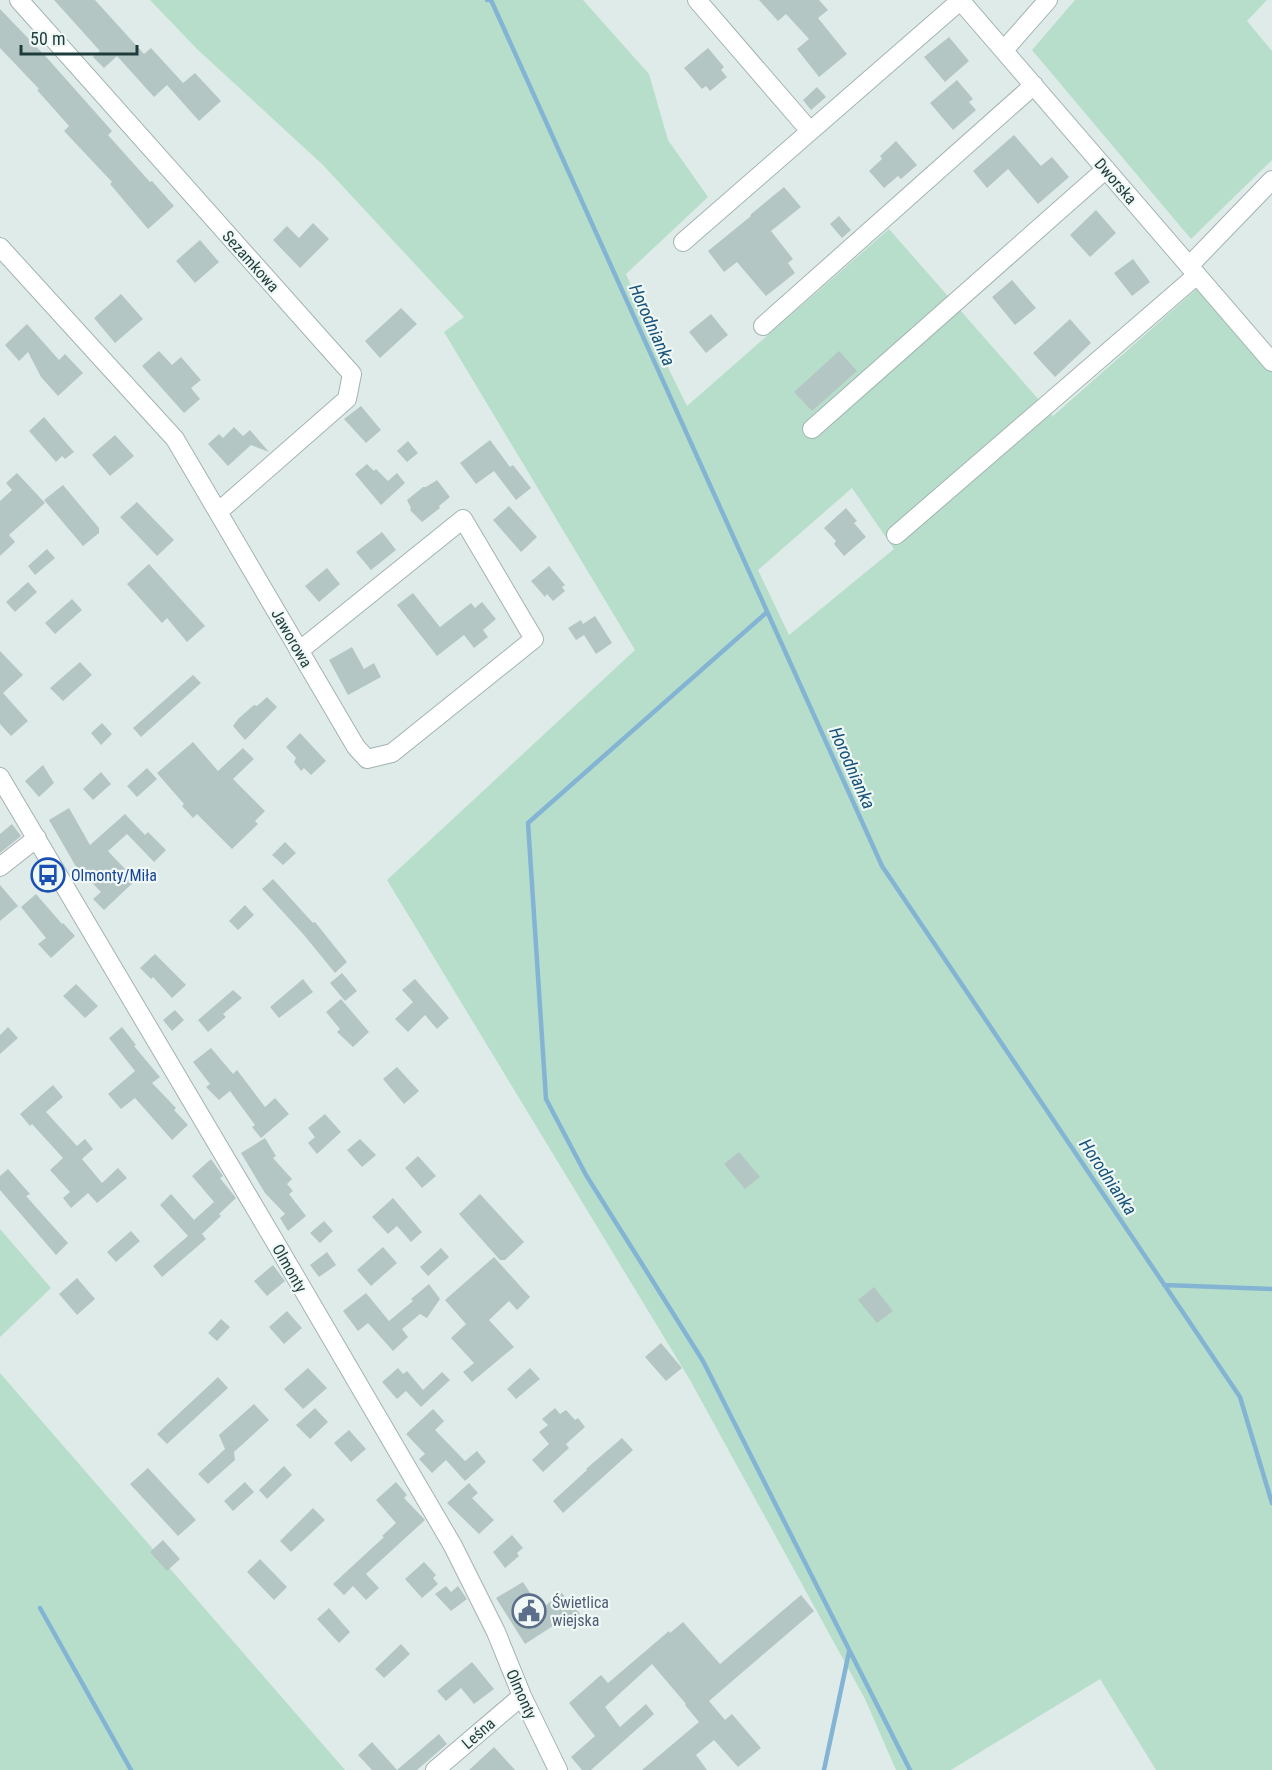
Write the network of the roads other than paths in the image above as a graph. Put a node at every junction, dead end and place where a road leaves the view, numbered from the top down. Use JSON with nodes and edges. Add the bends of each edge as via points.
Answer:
{"nodes":[{"id":1,"x":18,"y":0,"type":"edge"},
{"id":2,"x":697,"y":0,"type":"edge"},
{"id":3,"x":960,"y":0,"type":"edge"},
{"id":4,"x":1048,"y":0,"type":"edge"},
{"id":5,"x":1004,"y":50,"type":"junction"},
{"id":6,"x":1034,"y":86,"type":"junction"},
{"id":7,"x":810,"y":131,"type":"junction"},
{"id":8,"x":1106,"y":169,"type":"junction"},
{"id":9,"x":1272,"y":180,"type":"edge"},
{"id":10,"x":683,"y":242,"type":"dead end"},
{"id":11,"x":0,"y":247,"type":"edge"},
{"id":12,"x":1193,"y":270,"type":"junction"},
{"id":13,"x":763,"y":326,"type":"dead end"},
{"id":14,"x":1272,"y":362,"type":"edge"},
{"id":15,"x":812,"y":429,"type":"dead end"},
{"id":16,"x":218,"y":512,"type":"junction"},
{"id":17,"x":896,"y":535,"type":"dead end"},
{"id":18,"x":299,"y":651,"type":"junction"},
{"id":19,"x":0,"y":777,"type":"edge"},
{"id":20,"x":37,"y":838,"type":"junction"},
{"id":21,"x":0,"y":867,"type":"edge"},
{"id":22,"x":522,"y":1696,"type":"junction"},
{"id":23,"x":435,"y":1770,"type":"edge"},
{"id":24,"x":558,"y":1770,"type":"edge"}],
"edges":[{"from":1,"to":16,"type":"street","name":"Sezamkowa","via":[[352,374],[347,399]]},
{"from":2,"to":7,"type":"street"},
{"from":3,"to":5,"type":"street","name":"Dworska"},
{"from":3,"to":7,"type":"street"},
{"from":4,"to":5,"type":"street"},
{"from":5,"to":6,"type":"street","name":"Dworska"},
{"from":6,"to":8,"type":"street","name":"Dworska"},
{"from":6,"to":13,"type":"street"},
{"from":7,"to":10,"type":"street"},
{"from":8,"to":12,"type":"street","name":"Dworska"},
{"from":8,"to":15,"type":"street"},
{"from":9,"to":12,"type":"street"},
{"from":11,"to":16,"type":"street","name":"Jaworowa","via":[[175,439]]},
{"from":12,"to":14,"type":"street","name":"Dworska"},
{"from":12,"to":17,"type":"street"},
{"from":16,"to":18,"type":"street","name":"Jaworowa"},
{"from":18,"to":18,"type":"street","name":"Jaworowa","via":[[367,759],[392,753],[534,639],[463,519]]},
{"from":19,"to":20,"type":"street","name":"Olmonty"},
{"from":20,"to":21,"type":"street"},
{"from":20,"to":22,"type":"street","name":"Olmonty","via":[[453,1546],[496,1632]]},
{"from":22,"to":23,"type":"street","name":"Leśna"},
{"from":22,"to":24,"type":"street","name":"Olmonty"}]}
